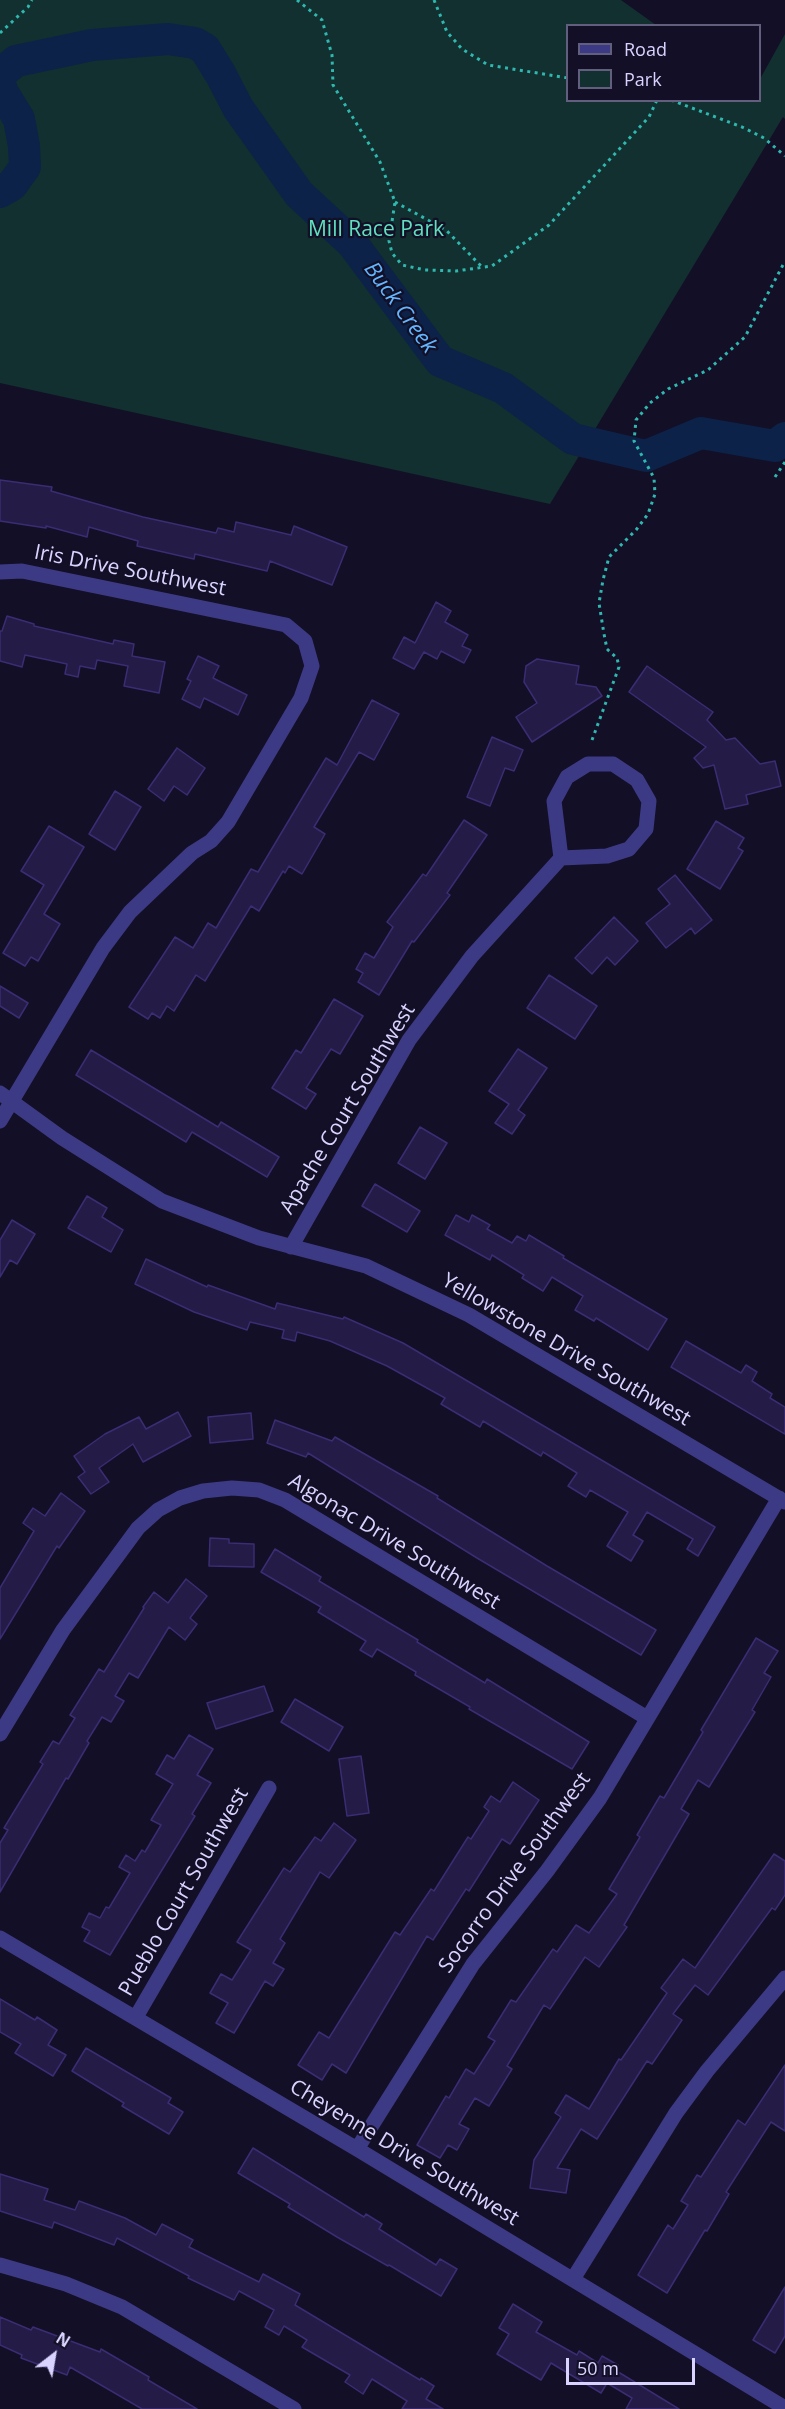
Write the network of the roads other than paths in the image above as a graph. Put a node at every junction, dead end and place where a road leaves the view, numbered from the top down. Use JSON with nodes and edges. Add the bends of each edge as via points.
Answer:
{"nodes":[{"id":1,"x":0,"y":572,"type":"edge"},
{"id":2,"x":561,"y":858,"type":"junction"},
{"id":3,"x":6,"y":1098,"type":"edge"},
{"id":4,"x":0,"y":1121,"type":"edge"},
{"id":5,"x":291,"y":1247,"type":"junction"},
{"id":6,"x":782,"y":1500,"type":"edge"},
{"id":7,"x":647,"y":1718,"type":"junction"},
{"id":8,"x":0,"y":1734,"type":"edge"},
{"id":9,"x":268,"y":1788,"type":"dead end"},
{"id":10,"x":0,"y":1938,"type":"edge"},
{"id":11,"x":785,"y":1978,"type":"edge"},
{"id":12,"x":136,"y":2017,"type":"junction"},
{"id":13,"x":357,"y":2149,"type":"junction"},
{"id":14,"x":0,"y":2265,"type":"edge"},
{"id":15,"x":573,"y":2279,"type":"junction"},
{"id":16,"x":785,"y":2408,"type":"edge"},
{"id":17,"x":294,"y":2409,"type":"edge"}],
"edges":[{"from":1,"to":3,"type":"street","name":"Iris Drive Southwest","via":[[22,571],[286,625],[305,641],[312,666],[301,698],[228,822],[130,912]]},
{"from":2,"to":2,"type":"street","via":[[607,856],[629,849],[646,829],[648,801],[637,780],[613,764],[588,764],[567,777],[554,801]]},
{"from":2,"to":5,"type":"street","name":"Apache Court Southwest","via":[[472,956],[408,1040]]},
{"from":3,"to":4,"type":"street","name":"Iris Drive Southwest"},
{"from":3,"to":5,"type":"street","name":"Yellowstone Drive Southwest","via":[[162,1201],[259,1239]]},
{"from":5,"to":6,"type":"street","name":"Yellowstone Drive Southwest","via":[[366,1266],[469,1315]]},
{"from":6,"to":7,"type":"street","name":"Socorro Drive Southwest"},
{"from":7,"to":8,"type":"street","name":"Algonac Drive Southwest","via":[[285,1500],[260,1491],[232,1488],[180,1498],[158,1510],[138,1528],[74,1614]]},
{"from":7,"to":13,"type":"street","name":"Socorro Drive Southwest","via":[[583,1822],[457,1987]]},
{"from":9,"to":12,"type":"street","name":"Pueblo Court Southwest"},
{"from":10,"to":12,"type":"street","name":"Cheyenne Drive Southwest"},
{"from":11,"to":15,"type":"street","via":[[681,2106]]},
{"from":12,"to":13,"type":"street","name":"Cheyenne Drive Southwest"},
{"from":13,"to":15,"type":"street","name":"Cheyenne Drive Southwest"},
{"from":14,"to":17,"type":"street","via":[[66,2284],[122,2307]]},
{"from":15,"to":16,"type":"street","name":"Cheyenne Drive Southwest"}]}
